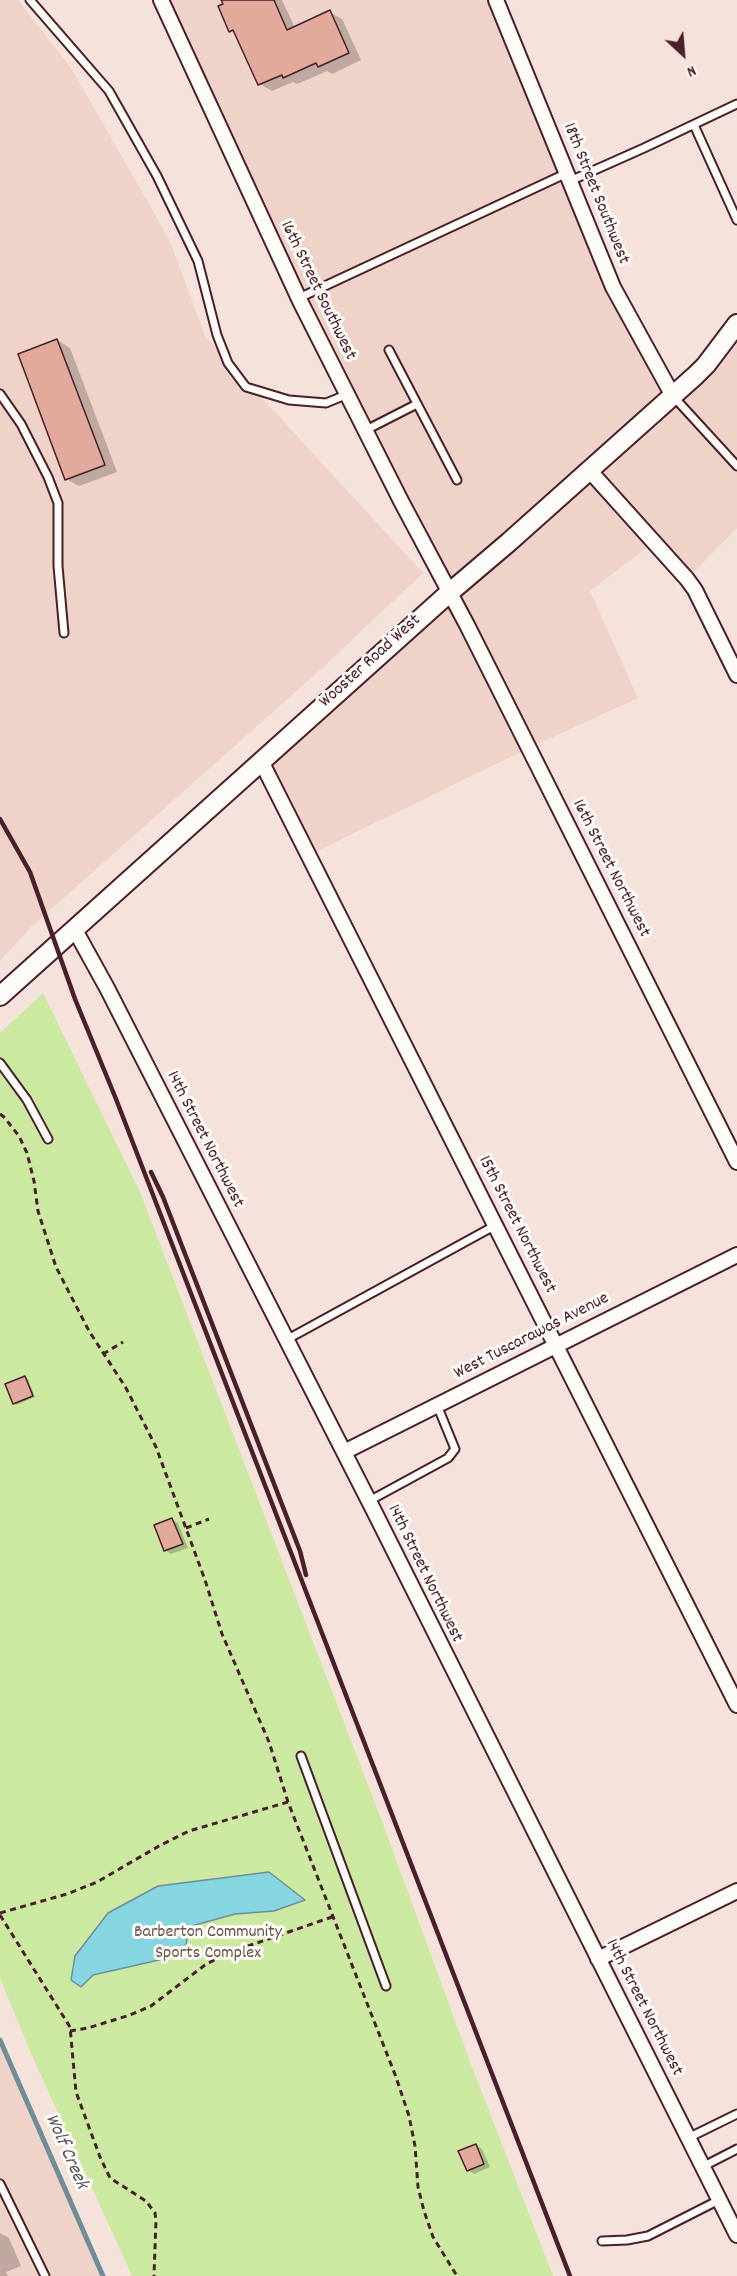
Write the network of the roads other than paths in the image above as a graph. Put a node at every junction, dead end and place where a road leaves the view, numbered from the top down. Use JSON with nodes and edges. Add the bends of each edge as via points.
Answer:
{"nodes":[{"id":1,"x":30,"y":0,"type":"edge"},
{"id":2,"x":161,"y":0,"type":"edge"},
{"id":3,"x":496,"y":0,"type":"edge"},
{"id":4,"x":737,"y":104,"type":"edge"},
{"id":5,"x":694,"y":125,"type":"junction"},
{"id":6,"x":569,"y":177,"type":"junction"},
{"id":7,"x":737,"y":220,"type":"edge"},
{"id":8,"x":299,"y":298,"type":"junction"},
{"id":9,"x":735,"y":331,"type":"edge"},
{"id":10,"x":389,"y":350,"type":"dead end"},
{"id":11,"x":0,"y":394,"type":"edge"},
{"id":12,"x":348,"y":394,"type":"junction"},
{"id":13,"x":673,"y":396,"type":"junction"},
{"id":14,"x":417,"y":404,"type":"junction"},
{"id":15,"x":366,"y":430,"type":"junction"},
{"id":16,"x":737,"y":466,"type":"edge"},
{"id":17,"x":589,"y":470,"type":"junction"},
{"id":18,"x":457,"y":480,"type":"dead end"},
{"id":19,"x":449,"y":593,"type":"junction"},
{"id":20,"x":64,"y":633,"type":"dead end"},
{"id":21,"x":737,"y":675,"type":"edge"},
{"id":22,"x":261,"y":761,"type":"junction"},
{"id":23,"x":75,"y":930,"type":"junction"},
{"id":24,"x":0,"y":996,"type":"edge"},
{"id":25,"x":0,"y":1063,"type":"edge"},
{"id":26,"x":48,"y":1139,"type":"dead end"},
{"id":27,"x":737,"y":1162,"type":"edge"},
{"id":28,"x":496,"y":1225,"type":"junction"},
{"id":29,"x":737,"y":1255,"type":"edge"},
{"id":30,"x":286,"y":1340,"type":"junction"},
{"id":31,"x":556,"y":1346,"type":"junction"},
{"id":32,"x":437,"y":1405,"type":"junction"},
{"id":33,"x":344,"y":1452,"type":"junction"},
{"id":34,"x":369,"y":1501,"type":"junction"},
{"id":35,"x":737,"y":1706,"type":"edge"},
{"id":36,"x":301,"y":1756,"type":"dead end"},
{"id":37,"x":737,"y":1891,"type":"edge"},
{"id":38,"x":598,"y":1959,"type":"junction"},
{"id":39,"x":386,"y":1986,"type":"dead end"},
{"id":40,"x":737,"y":2114,"type":"edge"},
{"id":41,"x":688,"y":2138,"type":"junction"},
{"id":42,"x":737,"y":2149,"type":"edge"},
{"id":43,"x":702,"y":2167,"type":"junction"},
{"id":44,"x":0,"y":2184,"type":"edge"},
{"id":45,"x":719,"y":2200,"type":"junction"},
{"id":46,"x":737,"y":2235,"type":"edge"},
{"id":47,"x":602,"y":2241,"type":"dead end"},
{"id":48,"x":45,"y":2276,"type":"edge"}],
"edges":[{"from":1,"to":12,"type":"lane","via":[[109,91],[157,176],[198,261],[228,363],[246,387],[289,400],[326,403]]},
{"from":2,"to":8,"type":"street","name":"16th Street Southwest"},
{"from":3,"to":6,"type":"street","name":"18th Street Southwest"},
{"from":4,"to":5,"type":"lane"},
{"from":5,"to":6,"type":"lane"},
{"from":5,"to":7,"type":"lane"},
{"from":6,"to":8,"type":"lane"},
{"from":6,"to":13,"type":"street","name":"18th Street Southwest","via":[[613,287]]},
{"from":8,"to":12,"type":"street","name":"16th Street Southwest"},
{"from":9,"to":13,"type":"main road","name":"Wooster Road West"},
{"from":10,"to":14,"type":"lane"},
{"from":11,"to":20,"type":"lane","via":[[21,424],[57,503]]},
{"from":12,"to":15,"type":"street","name":"16th Street Southwest"},
{"from":13,"to":16,"type":"lane"},
{"from":13,"to":17,"type":"main road","name":"Wooster Road West"},
{"from":14,"to":15,"type":"lane"},
{"from":14,"to":18,"type":"lane"},
{"from":15,"to":19,"type":"street","name":"16th Street Southwest"},
{"from":17,"to":19,"type":"main road","name":"Wooster Road West"},
{"from":17,"to":21,"type":"street","via":[[695,590]]},
{"from":19,"to":22,"type":"main road","name":"Wooster Road West"},
{"from":19,"to":27,"type":"street","name":"16th Street Northwest"},
{"from":22,"to":23,"type":"main road","name":"Wooster Road West"},
{"from":22,"to":28,"type":"street","name":"15th Street Northwest"},
{"from":23,"to":24,"type":"main road","name":"Wooster Road West"},
{"from":23,"to":30,"type":"street","name":"14th Street Northwest"},
{"from":25,"to":26,"type":"lane","via":[[27,1100]]},
{"from":28,"to":30,"type":"lane"},
{"from":28,"to":31,"type":"street","name":"15th Street Northwest"},
{"from":29,"to":31,"type":"street","name":"West Tuscarawas Avenue"},
{"from":30,"to":33,"type":"street","name":"14th Street Northwest"},
{"from":31,"to":32,"type":"street","name":"West Tuscarawas Avenue"},
{"from":31,"to":35,"type":"street","name":"15th Street Northwest"},
{"from":32,"to":33,"type":"street","name":"West Tuscarawas Avenue"},
{"from":32,"to":34,"type":"lane","via":[[456,1449],[448,1458]]},
{"from":33,"to":34,"type":"street","name":"14th Street Northwest"},
{"from":34,"to":38,"type":"street","name":"14th Street Northwest"},
{"from":36,"to":39,"type":"lane"},
{"from":37,"to":38,"type":"street"},
{"from":38,"to":41,"type":"street","name":"14th Street Northwest"},
{"from":40,"to":41,"type":"lane"},
{"from":41,"to":43,"type":"street","name":"14th Street Northwest"},
{"from":42,"to":43,"type":"lane"},
{"from":43,"to":45,"type":"street","name":"14th Street Northwest"},
{"from":44,"to":48,"type":"lane"},
{"from":45,"to":46,"type":"street","name":"14th Street Northwest"},
{"from":45,"to":47,"type":"lane","via":[[648,2235]]}]}
